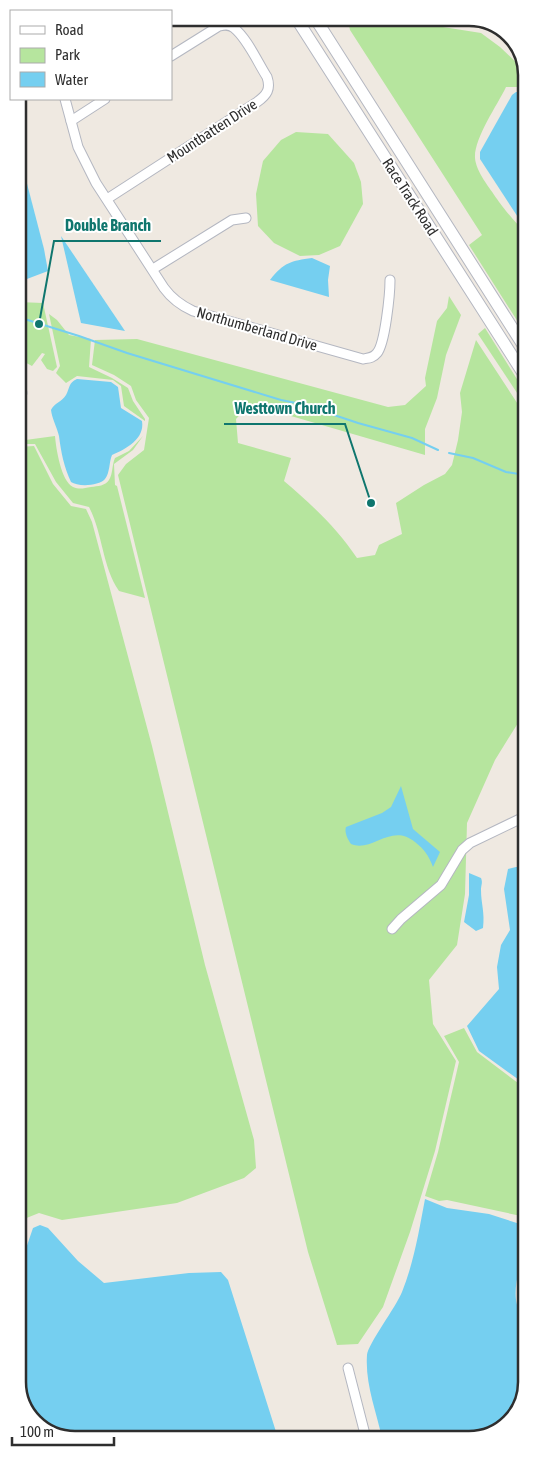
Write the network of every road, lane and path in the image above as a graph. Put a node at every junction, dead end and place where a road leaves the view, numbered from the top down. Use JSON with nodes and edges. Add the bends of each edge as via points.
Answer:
{"nodes":[{"id":1,"x":219,"y":26,"type":"edge"},
{"id":2,"x":229,"y":26,"type":"edge"},
{"id":3,"x":304,"y":26,"type":"edge"},
{"id":4,"x":320,"y":26,"type":"edge"},
{"id":5,"x":172,"y":55,"type":"edge"},
{"id":6,"x":65,"y":100,"type":"edge"},
{"id":7,"x":103,"y":100,"type":"edge"},
{"id":8,"x":71,"y":121,"type":"junction"},
{"id":9,"x":107,"y":199,"type":"junction"},
{"id":10,"x":246,"y":218,"type":"dead end"},
{"id":11,"x":153,"y":269,"type":"junction"},
{"id":12,"x":390,"y":280,"type":"dead end"},
{"id":13,"x":498,"y":305,"type":"junction"},
{"id":14,"x":486,"y":314,"type":"junction"},
{"id":15,"x":518,"y":337,"type":"edge"},
{"id":16,"x":518,"y":365,"type":"edge"},
{"id":17,"x":518,"y":820,"type":"edge"},
{"id":18,"x":392,"y":929,"type":"dead end"},
{"id":19,"x":348,"y":1368,"type":"dead end"},
{"id":20,"x":364,"y":1431,"type":"edge"}],
"edges":[{"from":1,"to":5,"type":"street","name":"Mountbatten Drive"},
{"from":2,"to":9,"type":"street","name":"Mountbatten Drive","via":[[243,39],[267,77],[268,92]]},
{"from":3,"to":14,"type":"main road","name":"Race Track Road"},
{"from":4,"to":13,"type":"main road","name":"Race Track Road"},
{"from":6,"to":8,"type":"street","name":"Northumberland Drive"},
{"from":7,"to":8,"type":"street"},
{"from":8,"to":9,"type":"street","name":"Northumberland Drive","via":[[78,147]]},
{"from":9,"to":11,"type":"street","name":"Northumberland Drive"},
{"from":10,"to":11,"type":"street","via":[[232,220]]},
{"from":11,"to":12,"type":"street","name":"Northumberland Drive","via":[[172,299],[193,311],[363,359],[378,352],[390,298]]},
{"from":13,"to":14,"type":"main road"},
{"from":13,"to":15,"type":"main road","name":"Race Track Road"},
{"from":14,"to":16,"type":"main road","name":"Race Track Road"},
{"from":17,"to":18,"type":"street","via":[[470,843],[441,884]]},
{"from":19,"to":20,"type":"street"}]}
